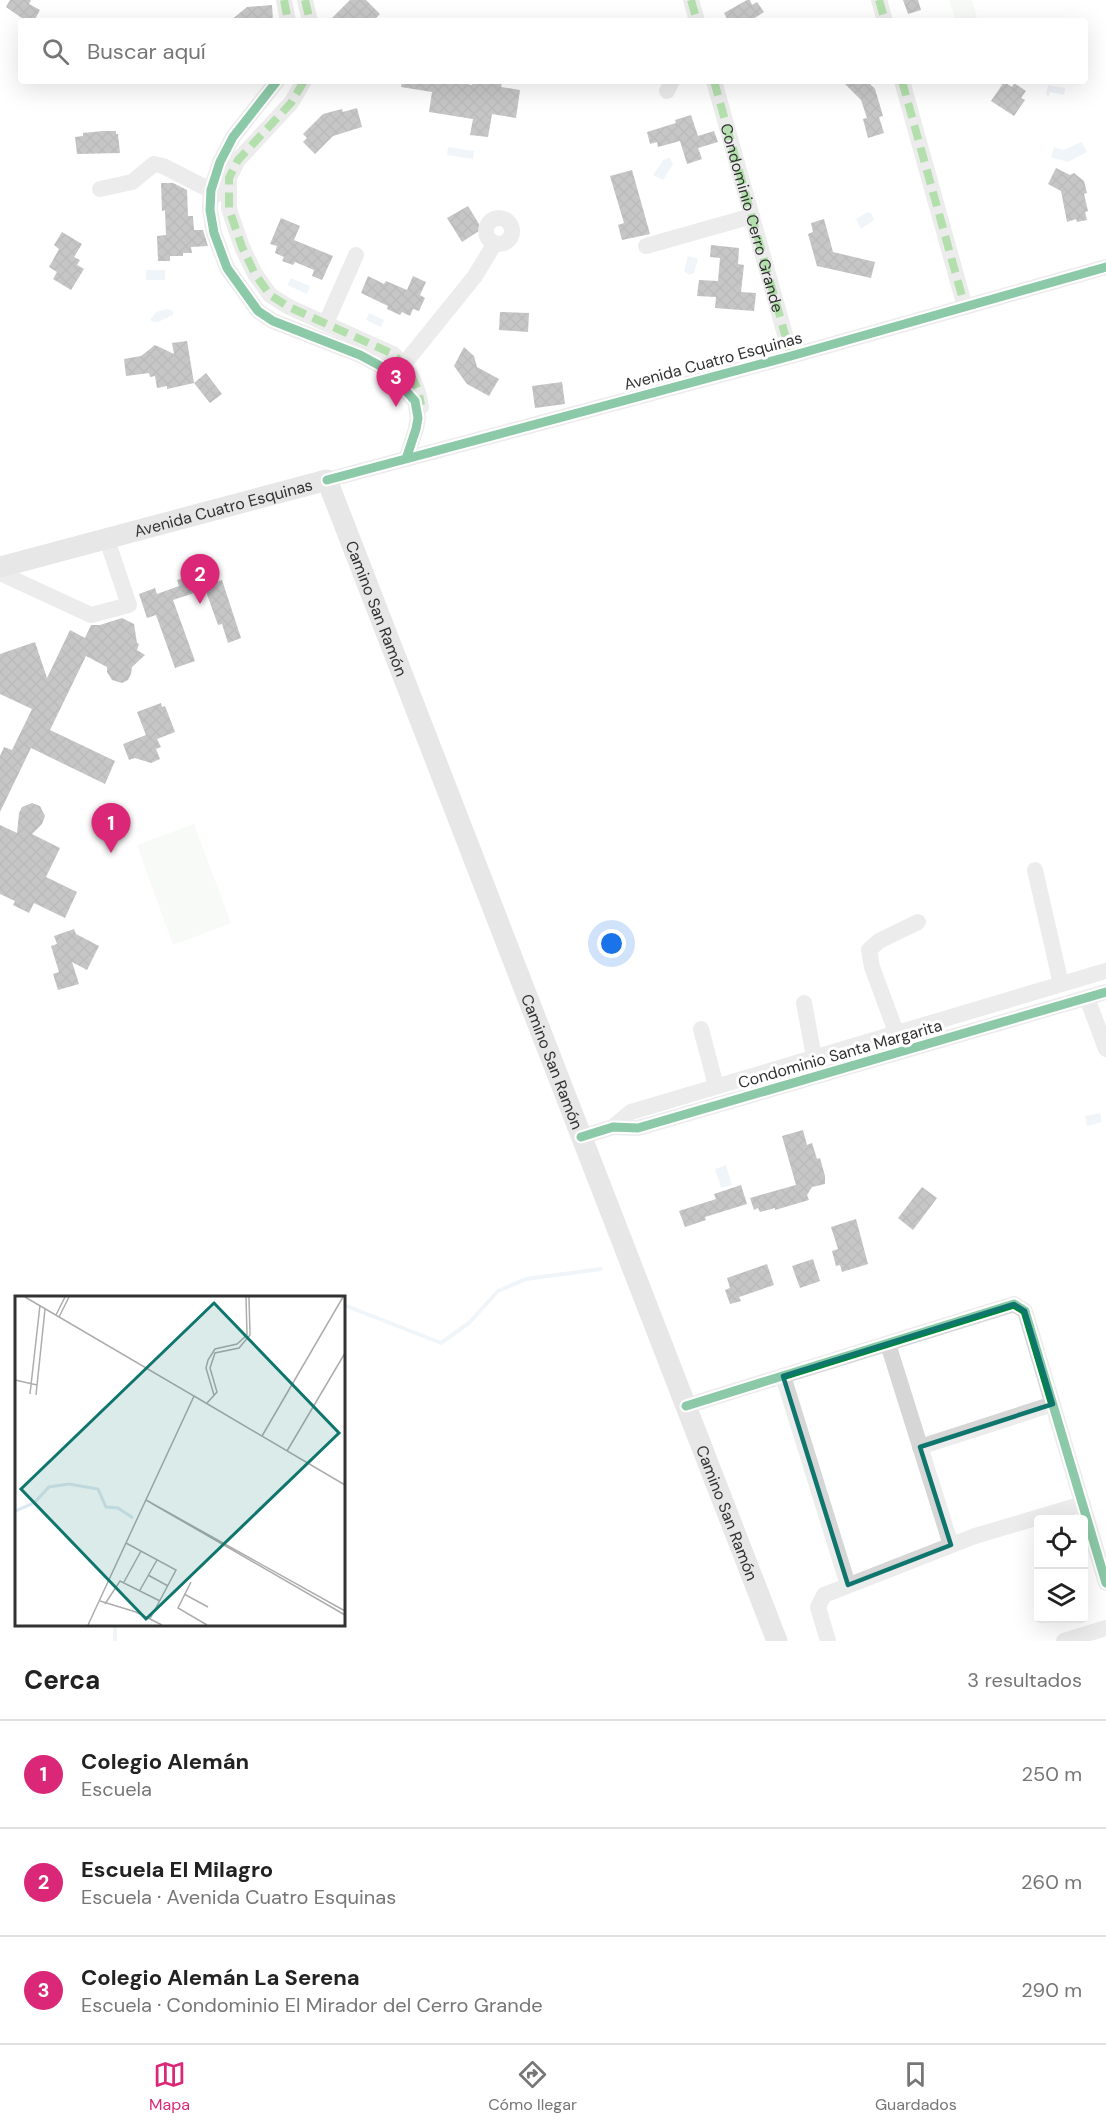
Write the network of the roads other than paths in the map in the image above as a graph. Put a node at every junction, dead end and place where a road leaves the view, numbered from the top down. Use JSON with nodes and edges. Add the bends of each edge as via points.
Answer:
{"nodes":[{"id":1,"x":284,"y":0,"type":"edge"},
{"id":2,"x":305,"y":0,"type":"edge"},
{"id":3,"x":691,"y":0,"type":"edge"},
{"id":4,"x":879,"y":0,"type":"edge"},
{"id":5,"x":287,"y":18,"type":"edge"},
{"id":6,"x":309,"y":18,"type":"edge"},
{"id":7,"x":696,"y":18,"type":"edge"},
{"id":8,"x":884,"y":18,"type":"edge"},
{"id":9,"x":274,"y":84,"type":"edge"},
{"id":10,"x":302,"y":84,"type":"edge"},
{"id":11,"x":715,"y":84,"type":"edge"},
{"id":12,"x":903,"y":84,"type":"edge"},
{"id":13,"x":100,"y":189,"type":"dead end"},
{"id":14,"x":211,"y":190,"type":"junction"},
{"id":15,"x":229,"y":201,"type":"junction"},
{"id":16,"x":752,"y":216,"type":"junction"},
{"id":17,"x":495,"y":243,"type":"dead end"},
{"id":18,"x":646,"y":246,"type":"dead end"},
{"id":19,"x":356,"y":255,"type":"dead end"},
{"id":20,"x":1106,"y":267,"type":"edge"},
{"id":21,"x":965,"y":307,"type":"junction"},
{"id":22,"x":326,"y":323,"type":"junction"},
{"id":23,"x":791,"y":356,"type":"junction"},
{"id":24,"x":404,"y":364,"type":"junction"},
{"id":25,"x":409,"y":459,"type":"junction"},
{"id":26,"x":327,"y":480,"type":"junction"},
{"id":27,"x":106,"y":537,"type":"junction"},
{"id":28,"x":0,"y":567,"type":"edge"},
{"id":29,"x":0,"y":573,"type":"edge"},
{"id":30,"x":1035,"y":870,"type":"dead end"},
{"id":31,"x":918,"y":922,"type":"dead end"},
{"id":32,"x":1100,"y":972,"type":"edge"},
{"id":33,"x":1061,"y":984,"type":"junction"},
{"id":34,"x":1098,"y":995,"type":"edge"},
{"id":35,"x":804,"y":1003,"type":"dead end"},
{"id":36,"x":701,"y":1029,"type":"dead end"},
{"id":37,"x":888,"y":1034,"type":"junction"},
{"id":38,"x":1106,"y":1049,"type":"edge"},
{"id":39,"x":814,"y":1057,"type":"junction"},
{"id":40,"x":885,"y":1057,"type":"junction"},
{"id":41,"x":716,"y":1086,"type":"junction"},
{"id":42,"x":613,"y":1127,"type":"junction"},
{"id":43,"x":581,"y":1137,"type":"junction"},
{"id":44,"x":888,"y":1344,"type":"junction"},
{"id":45,"x":783,"y":1376,"type":"junction"},
{"id":46,"x":1053,"y":1404,"type":"junction"},
{"id":47,"x":686,"y":1406,"type":"junction"},
{"id":48,"x":920,"y":1447,"type":"junction"},
{"id":49,"x":1083,"y":1504,"type":"junction"},
{"id":50,"x":951,"y":1545,"type":"junction"},
{"id":51,"x":1106,"y":1583,"type":"edge"},
{"id":52,"x":848,"y":1585,"type":"junction"},
{"id":53,"x":1106,"y":1628,"type":"edge"},
{"id":54,"x":777,"y":1641,"type":"edge"},
{"id":55,"x":828,"y":1641,"type":"edge"},
{"id":56,"x":1064,"y":1641,"type":"edge"}],
"edges":[{"from":1,"to":5,"type":"street"},
{"from":2,"to":6,"type":"street"},
{"from":3,"to":7,"type":"street"},
{"from":4,"to":8,"type":"street"},
{"from":9,"to":14,"type":"street","via":[[233,138]]},
{"from":10,"to":15,"type":"street","via":[[291,103],[237,159],[229,178]]},
{"from":11,"to":16,"type":"street","name":"Condominio Cerro Grande"},
{"from":12,"to":21,"type":"street"},
{"from":13,"to":14,"type":"street","via":[[132,182],[154,164]]},
{"from":14,"to":15,"type":"street"},
{"from":14,"to":25,"type":"street","via":[[214,233],[227,268],[258,311],[386,369],[415,401],[418,418]]},
{"from":15,"to":22,"type":"street","via":[[242,247],[270,296]]},
{"from":16,"to":18,"type":"street"},
{"from":16,"to":23,"type":"street","name":"Condominio Cerro Grande"},
{"from":17,"to":24,"type":"street","via":[[474,276]]},
{"from":19,"to":22,"type":"street"},
{"from":20,"to":21,"type":"street","name":"Avenida Cuatro Esquinas"},
{"from":21,"to":23,"type":"street","name":"Avenida Cuatro Esquinas"},
{"from":22,"to":24,"type":"street","via":[[393,354]]},
{"from":23,"to":25,"type":"street","name":"Avenida Cuatro Esquinas"},
{"from":24,"to":25,"type":"street","via":[[415,380],[422,415]]},
{"from":25,"to":26,"type":"street","name":"Avenida Cuatro Esquinas"},
{"from":26,"to":27,"type":"main road","name":"Avenida Cuatro Esquinas"},
{"from":26,"to":43,"type":"main road","name":"Camino San Ramón"},
{"from":27,"to":28,"type":"main road","name":"Avenida Cuatro Esquinas"},
{"from":27,"to":29,"type":"street","via":[[129,605],[91,615]]},
{"from":30,"to":33,"type":"street"},
{"from":31,"to":37,"type":"street","via":[[869,950]]},
{"from":32,"to":33,"type":"street","name":"Condominio Santa Margarita"},
{"from":32,"to":34,"type":"street","name":"Condominio Santa Margarita"},
{"from":33,"to":37,"type":"street","name":"Condominio Santa Margarita"},
{"from":34,"to":38,"type":"street"},
{"from":34,"to":40,"type":"street","name":"Condominio Santa Margarita"},
{"from":35,"to":39,"type":"street"},
{"from":36,"to":41,"type":"street"},
{"from":37,"to":39,"type":"street","name":"Condominio Santa Margarita"},
{"from":37,"to":40,"type":"street","name":"Condominio Santa Margarita"},
{"from":39,"to":41,"type":"street","name":"Condominio Santa Margarita"},
{"from":40,"to":42,"type":"street","name":"Condominio Santa Margarita","via":[[639,1128]]},
{"from":41,"to":42,"type":"street","name":"Condominio Santa Margarita","via":[[631,1112]]},
{"from":42,"to":43,"type":"street","name":"Condominio Santa Margarita"},
{"from":43,"to":47,"type":"main road","name":"Camino San Ramón"},
{"from":44,"to":45,"type":"street"},
{"from":44,"to":46,"type":"street","via":[[1014,1304],[1025,1311]]},
{"from":44,"to":48,"type":"street"},
{"from":45,"to":47,"type":"street"},
{"from":45,"to":52,"type":"street"},
{"from":46,"to":48,"type":"street"},
{"from":46,"to":49,"type":"street"},
{"from":47,"to":54,"type":"main road","name":"Camino San Ramón"},
{"from":48,"to":50,"type":"street"},
{"from":49,"to":50,"type":"street"},
{"from":49,"to":51,"type":"street"},
{"from":50,"to":52,"type":"street"},
{"from":52,"to":55,"type":"street","via":[[824,1594],[818,1607]]},
{"from":53,"to":56,"type":"street"}]}
